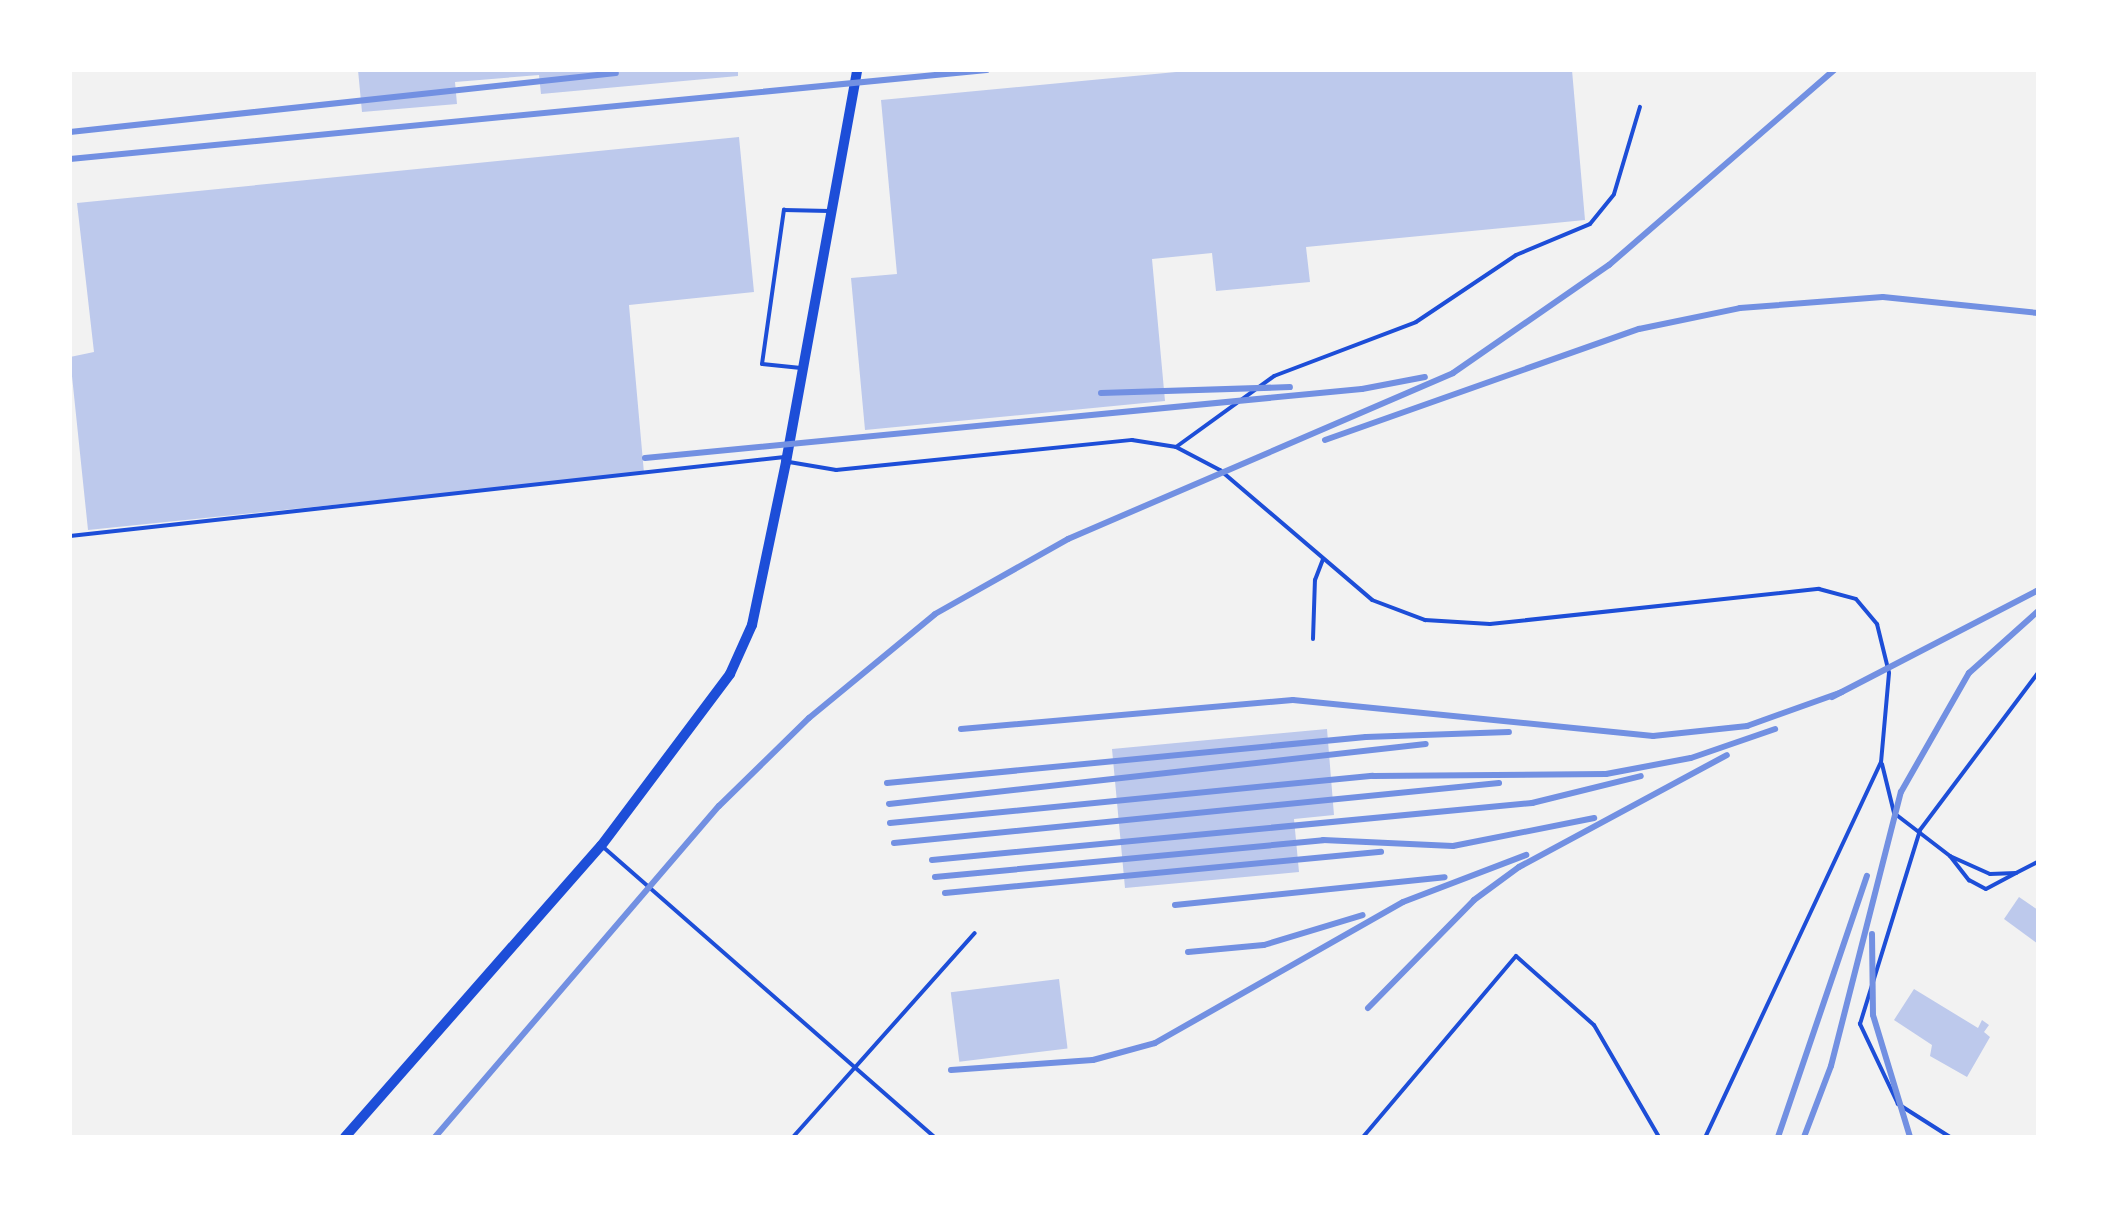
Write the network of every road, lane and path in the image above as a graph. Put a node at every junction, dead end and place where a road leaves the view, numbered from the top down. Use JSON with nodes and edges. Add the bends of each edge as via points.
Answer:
{"nodes":[{"id":1,"x":857,"y":70,"type":"edge"},
{"id":2,"x":1640,"y":107,"type":"dead end"},
{"id":3,"x":831,"y":212,"type":"junction"},
{"id":4,"x":803,"y":368,"type":"junction"},
{"id":5,"x":1176,"y":447,"type":"junction"},
{"id":6,"x":787,"y":459,"type":"junction"},
{"id":7,"x":70,"y":536,"type":"edge"},
{"id":8,"x":1323,"y":559,"type":"junction"},
{"id":9,"x":1313,"y":639,"type":"dead end"},
{"id":10,"x":2038,"y":673,"type":"edge"},
{"id":11,"x":1881,"y":762,"type":"junction"},
{"id":12,"x":1920,"y":830,"type":"junction"},
{"id":13,"x":601,"y":846,"type":"junction"},
{"id":14,"x":1950,"y":856,"type":"junction"},
{"id":15,"x":2038,"y":862,"type":"edge"},
{"id":16,"x":2016,"y":873,"type":"junction"},
{"id":17,"x":975,"y":933,"type":"dead end"},
{"id":18,"x":857,"y":1070,"type":"junction"},
{"id":19,"x":345,"y":1137,"type":"edge"},
{"id":20,"x":793,"y":1137,"type":"edge"},
{"id":21,"x":934,"y":1137,"type":"edge"},
{"id":22,"x":1363,"y":1137,"type":"edge"},
{"id":23,"x":1659,"y":1137,"type":"edge"},
{"id":24,"x":1705,"y":1137,"type":"edge"},
{"id":25,"x":1950,"y":1137,"type":"edge"}],
"edges":[{"from":1,"to":3,"type":"street"},
{"from":2,"to":5,"type":"lane","via":[[1614,194],[1590,224],[1516,255],[1416,322],[1274,376]]},
{"from":3,"to":4,"type":"street"},
{"from":3,"to":4,"type":"lane","via":[[784,210],[762,364]]},
{"from":4,"to":6,"type":"street"},
{"from":5,"to":6,"type":"lane","via":[[1102,442],[836,470]]},
{"from":5,"to":8,"type":"lane","via":[[1220,470]]},
{"from":6,"to":7,"type":"lane"},
{"from":6,"to":13,"type":"street","via":[[752,625],[730,674]]},
{"from":8,"to":9,"type":"lane","via":[[1315,580]]},
{"from":8,"to":11,"type":"lane","via":[[1394,611],[1454,623],[1819,589],[1842,593],[1877,624],[1888,667]]},
{"from":10,"to":12,"type":"lane"},
{"from":11,"to":12,"type":"lane","via":[[1894,813]]},
{"from":11,"to":24,"type":"lane"},
{"from":12,"to":14,"type":"lane"},
{"from":12,"to":25,"type":"lane","via":[[1860,1024],[1898,1104]]},
{"from":13,"to":18,"type":"lane"},
{"from":13,"to":19,"type":"street"},
{"from":14,"to":16,"type":"lane","via":[[1990,874]]},
{"from":14,"to":16,"type":"lane","via":[[1986,889]]},
{"from":15,"to":16,"type":"lane"},
{"from":17,"to":18,"type":"lane"},
{"from":18,"to":20,"type":"lane"},
{"from":18,"to":21,"type":"lane"},
{"from":22,"to":23,"type":"lane","via":[[1516,956],[1594,1025]]}]}
